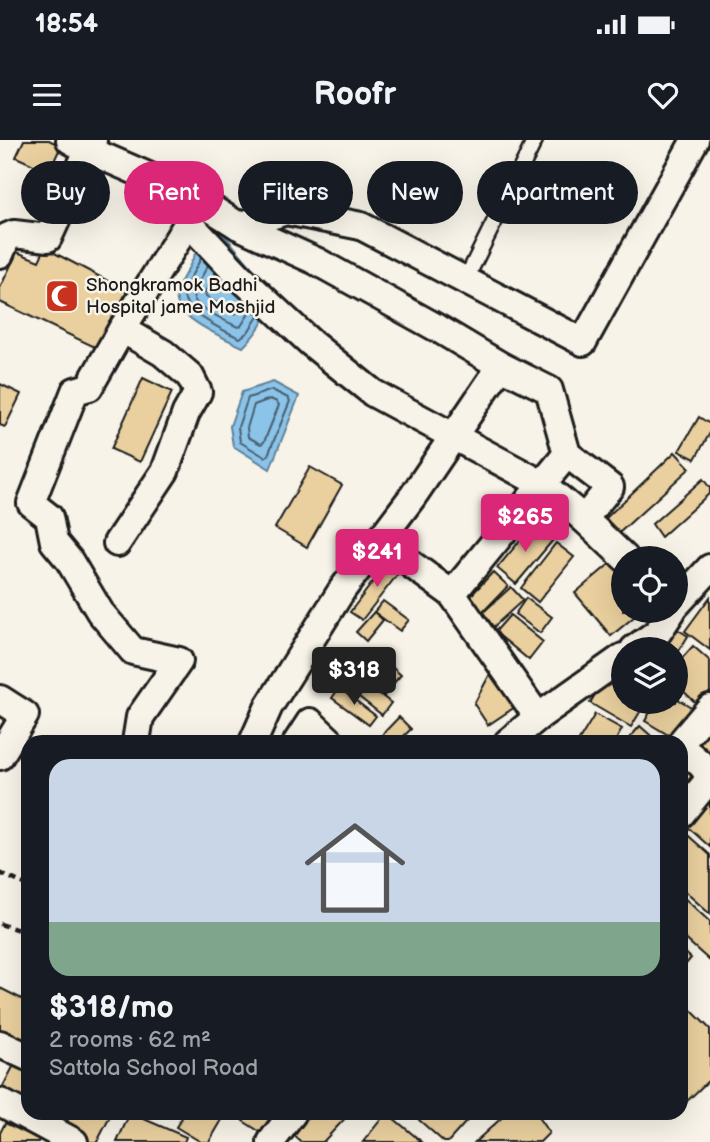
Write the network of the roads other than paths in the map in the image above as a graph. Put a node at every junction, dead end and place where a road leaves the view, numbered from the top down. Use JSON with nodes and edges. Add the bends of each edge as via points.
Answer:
{"nodes":[{"id":1,"x":535,"y":140,"type":"edge"},
{"id":2,"x":695,"y":140,"type":"edge"},
{"id":3,"x":84,"y":144,"type":"edge"},
{"id":4,"x":124,"y":163,"type":"edge"},
{"id":5,"x":224,"y":221,"type":"edge"},
{"id":6,"x":187,"y":224,"type":"edge"},
{"id":7,"x":202,"y":224,"type":"edge"},
{"id":8,"x":239,"y":226,"type":"junction"},
{"id":9,"x":0,"y":254,"type":"edge"},
{"id":10,"x":465,"y":281,"type":"junction"},
{"id":11,"x":122,"y":329,"type":"junction"},
{"id":12,"x":501,"y":366,"type":"junction"},
{"id":13,"x":454,"y":436,"type":"junction"},
{"id":14,"x":567,"y":454,"type":"junction"},
{"id":15,"x":542,"y":485,"type":"junction"},
{"id":16,"x":583,"y":519,"type":"junction"},
{"id":17,"x":379,"y":541,"type":"junction"},
{"id":18,"x":117,"y":543,"type":"dead end"},
{"id":19,"x":612,"y":546,"type":"edge"},
{"id":20,"x":710,"y":568,"type":"edge"},
{"id":21,"x":688,"y":593,"type":"edge"},
{"id":22,"x":452,"y":594,"type":"junction"},
{"id":23,"x":664,"y":623,"type":"edge"},
{"id":24,"x":651,"y":637,"type":"edge"},
{"id":25,"x":611,"y":665,"type":"edge"},
{"id":26,"x":0,"y":699,"type":"edge"},
{"id":27,"x":710,"y":708,"type":"edge"},
{"id":28,"x":538,"y":717,"type":"junction"},
{"id":29,"x":137,"y":735,"type":"edge"},
{"id":30,"x":256,"y":735,"type":"edge"},
{"id":31,"x":302,"y":735,"type":"edge"},
{"id":32,"x":324,"y":735,"type":"edge"},
{"id":33,"x":517,"y":735,"type":"edge"},
{"id":34,"x":686,"y":735,"type":"edge"},
{"id":35,"x":688,"y":754,"type":"edge"},
{"id":36,"x":0,"y":756,"type":"edge"},
{"id":37,"x":688,"y":805,"type":"edge"},
{"id":38,"x":0,"y":1044,"type":"edge"},
{"id":39,"x":21,"y":1054,"type":"edge"},
{"id":40,"x":0,"y":1102,"type":"edge"},
{"id":41,"x":21,"y":1113,"type":"edge"},
{"id":42,"x":33,"y":1120,"type":"edge"},
{"id":43,"x":288,"y":1120,"type":"edge"},
{"id":44,"x":74,"y":1142,"type":"edge"},
{"id":45,"x":271,"y":1142,"type":"edge"}],
"edges":[{"from":1,"to":10,"type":"lane"},
{"from":2,"to":10,"type":"street","via":[[583,342]]},
{"from":3,"to":4,"type":"street"},
{"from":3,"to":9,"type":"street","via":[[48,238],[14,234],[7,237]]},
{"from":5,"to":8,"type":"street"},
{"from":6,"to":11,"type":"street"},
{"from":7,"to":13,"type":"street","via":[[239,276],[311,343],[373,393]]},
{"from":8,"to":10,"type":"street","via":[[286,211],[362,226]]},
{"from":8,"to":12,"type":"street","via":[[316,261]]},
{"from":11,"to":18,"type":"street","via":[[163,353],[190,376],[198,392],[165,471]]},
{"from":11,"to":29,"type":"street","via":[[89,387],[75,391],[31,503],[49,517],[54,542],[100,612],[133,651],[179,661],[140,717]]},
{"from":12,"to":13,"type":"street"},
{"from":12,"to":14,"type":"street","via":[[549,390]]},
{"from":13,"to":15,"type":"street"},
{"from":13,"to":17,"type":"street"},
{"from":14,"to":15,"type":"street"},
{"from":14,"to":16,"type":"street","via":[[610,487]]},
{"from":15,"to":16,"type":"street"},
{"from":15,"to":22,"type":"street"},
{"from":16,"to":19,"type":"street"},
{"from":17,"to":22,"type":"street"},
{"from":17,"to":30,"type":"street","via":[[327,613]]},
{"from":20,"to":21,"type":"street"},
{"from":22,"to":28,"type":"street"},
{"from":23,"to":24,"type":"street"},
{"from":25,"to":28,"type":"street"},
{"from":26,"to":36,"type":"street","via":[[25,715]]},
{"from":27,"to":34,"type":"street"},
{"from":28,"to":33,"type":"street"},
{"from":31,"to":32,"type":"street","via":[[310,722]]},
{"from":35,"to":37,"type":"street","via":[[708,776]]},
{"from":38,"to":39,"type":"street"},
{"from":40,"to":41,"type":"street"},
{"from":42,"to":44,"type":"street"},
{"from":43,"to":45,"type":"street"}]}
